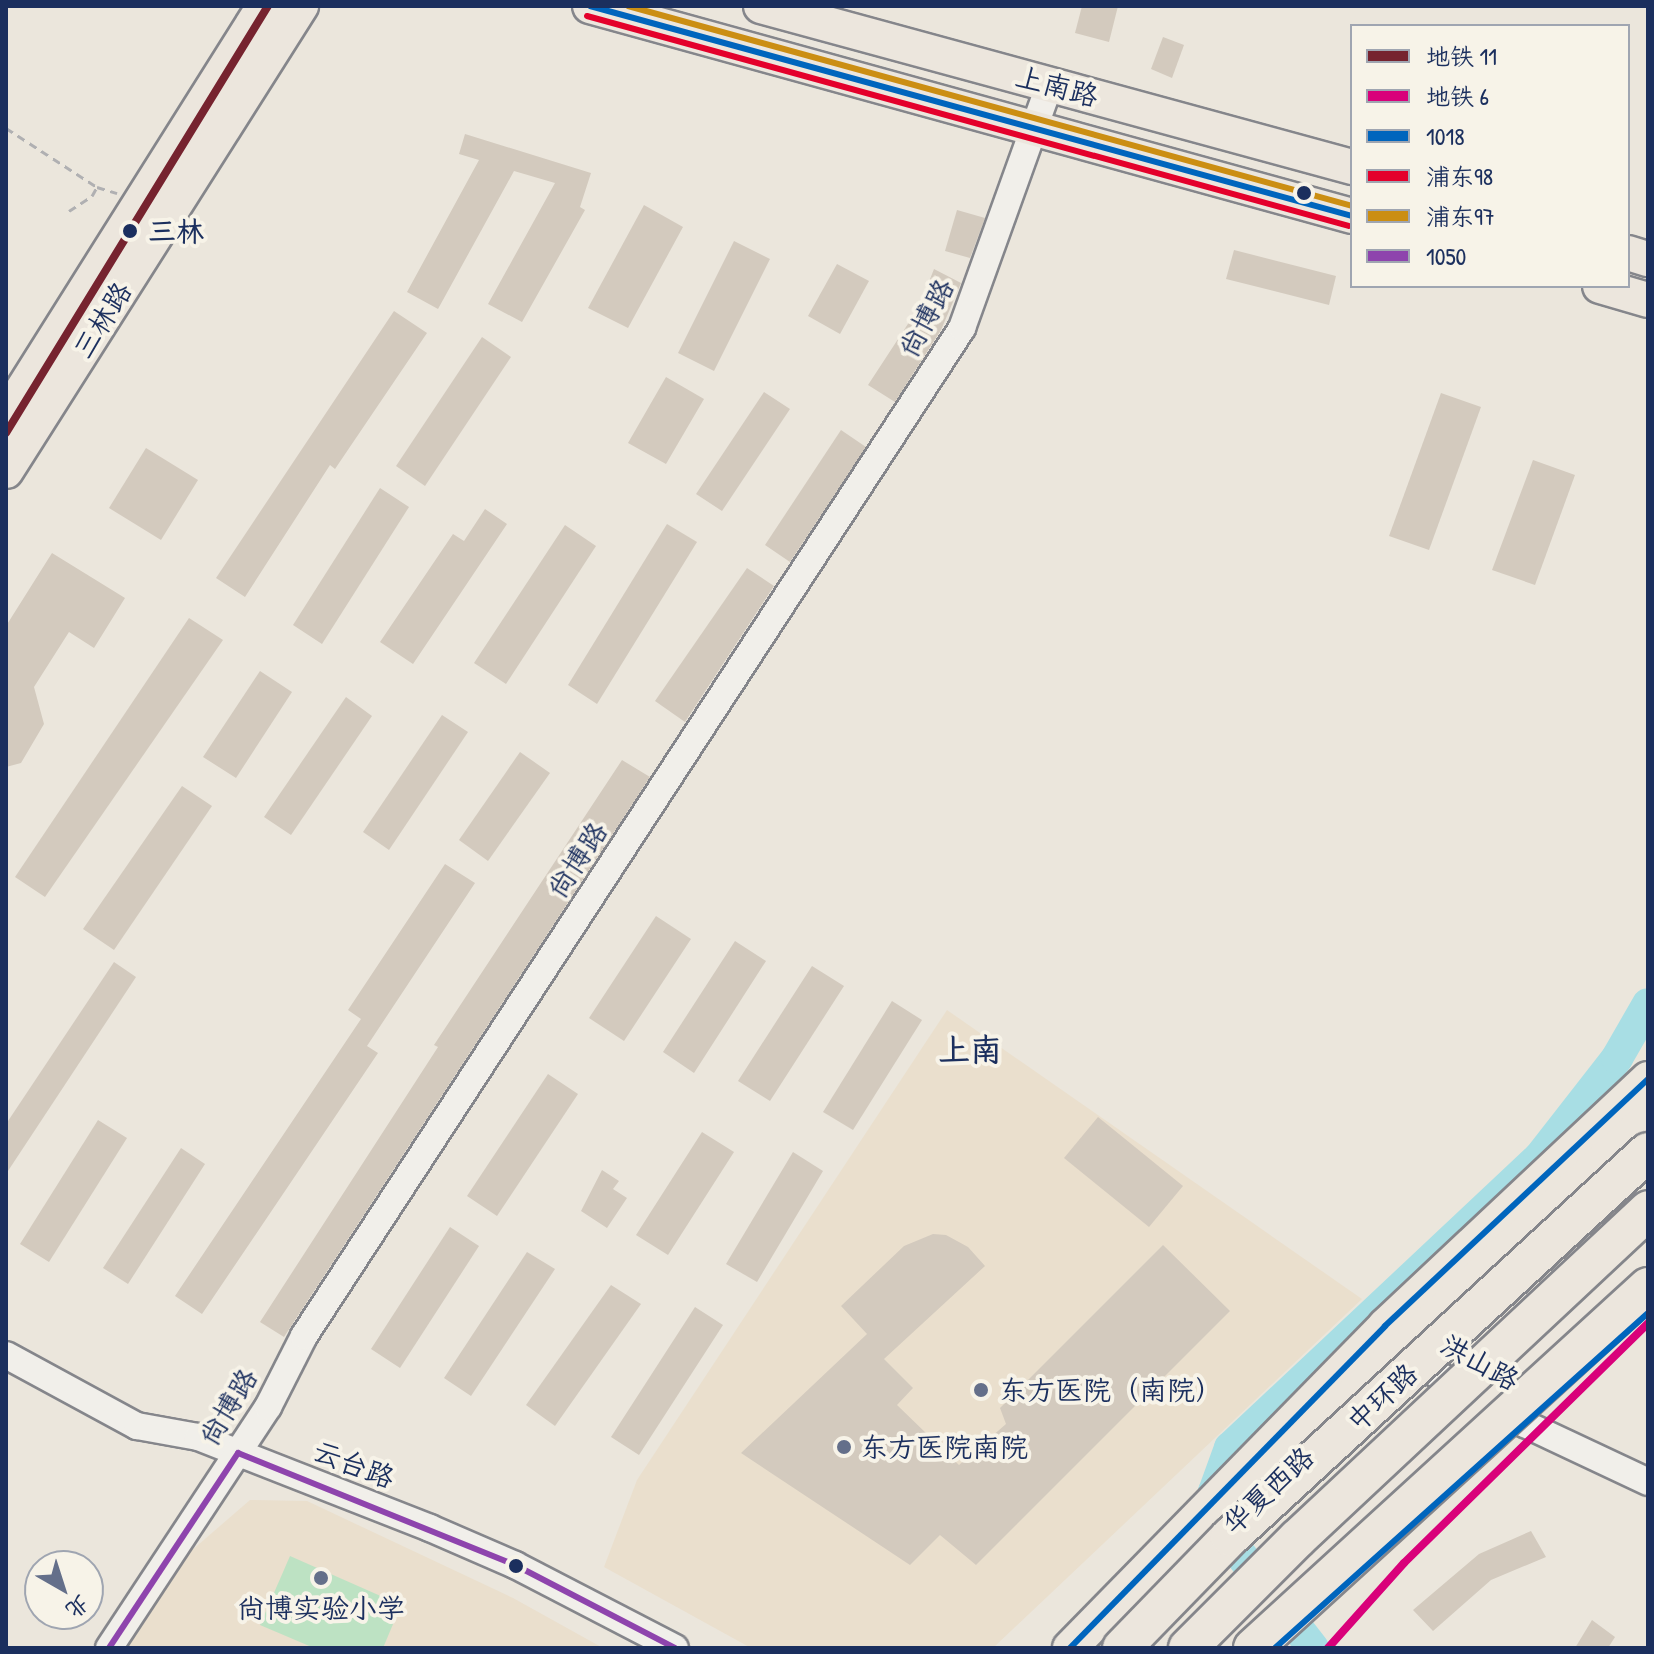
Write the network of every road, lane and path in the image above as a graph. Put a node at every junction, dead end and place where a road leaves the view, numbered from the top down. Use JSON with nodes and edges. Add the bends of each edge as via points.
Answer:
{"nodes":[{"id":1,"x":264,"y":6,"type":"edge"},
{"id":2,"x":301,"y":6,"type":"edge"},
{"id":3,"x":590,"y":6,"type":"edge"},
{"id":4,"x":761,"y":6,"type":"edge"},
{"id":5,"x":1050,"y":84,"type":"junction"},
{"id":6,"x":1036,"y":125,"type":"junction"},
{"id":7,"x":6,"y":128,"type":"edge"},
{"id":8,"x":1350,"y":166,"type":"edge"},
{"id":9,"x":97,"y":187,"type":"dead end"},
{"id":10,"x":1350,"y":215,"type":"edge"},
{"id":11,"x":1607,"y":288,"type":"edge"},
{"id":12,"x":1648,"y":300,"type":"edge"},
{"id":13,"x":6,"y":416,"type":"edge"},
{"id":14,"x":6,"y":471,"type":"edge"},
{"id":15,"x":1648,"y":1079,"type":"edge"},
{"id":16,"x":1648,"y":1121,"type":"edge"},
{"id":17,"x":1648,"y":1140,"type":"edge"},
{"id":18,"x":1648,"y":1152,"type":"edge"},
{"id":19,"x":1648,"y":1210,"type":"edge"},
{"id":20,"x":1648,"y":1256,"type":"edge"},
{"id":21,"x":1648,"y":1287,"type":"edge"},
{"id":22,"x":1648,"y":1313,"type":"edge"},
{"id":23,"x":6,"y":1355,"type":"edge"},
{"id":24,"x":1410,"y":1359,"type":"junction"},
{"id":25,"x":1488,"y":1404,"type":"junction"},
{"id":26,"x":1525,"y":1424,"type":"junction"},
{"id":27,"x":238,"y":1453,"type":"junction"},
{"id":28,"x":1648,"y":1482,"type":"edge"},
{"id":29,"x":109,"y":1648,"type":"edge"},
{"id":30,"x":675,"y":1648,"type":"edge"},
{"id":31,"x":1070,"y":1648,"type":"edge"},
{"id":32,"x":1103,"y":1648,"type":"edge"},
{"id":33,"x":1122,"y":1648,"type":"edge"},
{"id":34,"x":1188,"y":1648,"type":"edge"},
{"id":35,"x":1231,"y":1648,"type":"edge"},
{"id":36,"x":1253,"y":1648,"type":"edge"},
{"id":37,"x":1275,"y":1648,"type":"edge"}],
"edges":[{"from":1,"to":13,"type":"main road","name":"三林路"},
{"from":2,"to":14,"type":"main road","name":"三林路"},
{"from":3,"to":6,"type":"main road","name":"上南路"},
{"from":4,"to":5,"type":"main road","name":"上南路"},
{"from":5,"to":6,"type":"street","name":"尚博路"},
{"from":5,"to":8,"type":"main road","name":"上南路"},
{"from":6,"to":10,"type":"main road","name":"上南路"},
{"from":6,"to":27,"type":"street","name":"尚博路","via":[[962,328],[304,1336]]},
{"from":7,"to":9,"type":"path"},
{"from":11,"to":12,"type":"main road"},
{"from":15,"to":31,"type":"main road","name":"华夏西路","via":[[1385,1326]]},
{"from":16,"to":32,"type":"highway","via":[[1232,1511]]},
{"from":17,"to":24,"type":"main road","name":"华夏西路"},
{"from":18,"to":33,"type":"highway","name":"中环路","bridge":true,"via":[[1230,1537]]},
{"from":19,"to":34,"type":"highway","name":"中环路","bridge":true},
{"from":20,"to":25,"type":"main road"},
{"from":21,"to":36,"type":"highway","bridge":true},
{"from":22,"to":26,"type":"main road"},
{"from":23,"to":27,"type":"street","name":"云台路","via":[[137,1426],[198,1437]]},
{"from":24,"to":25,"type":"street","name":"洪山路"},
{"from":24,"to":32,"type":"main road","name":"华夏西路"},
{"from":25,"to":26,"type":"street","name":"洪山路"},
{"from":25,"to":35,"type":"main road"},
{"from":26,"to":28,"type":"street","name":"洪山路"},
{"from":26,"to":37,"type":"main road"},
{"from":27,"to":29,"type":"street","name":"尚博路"},
{"from":27,"to":30,"type":"street","name":"云台路","via":[[515,1565]]}]}
